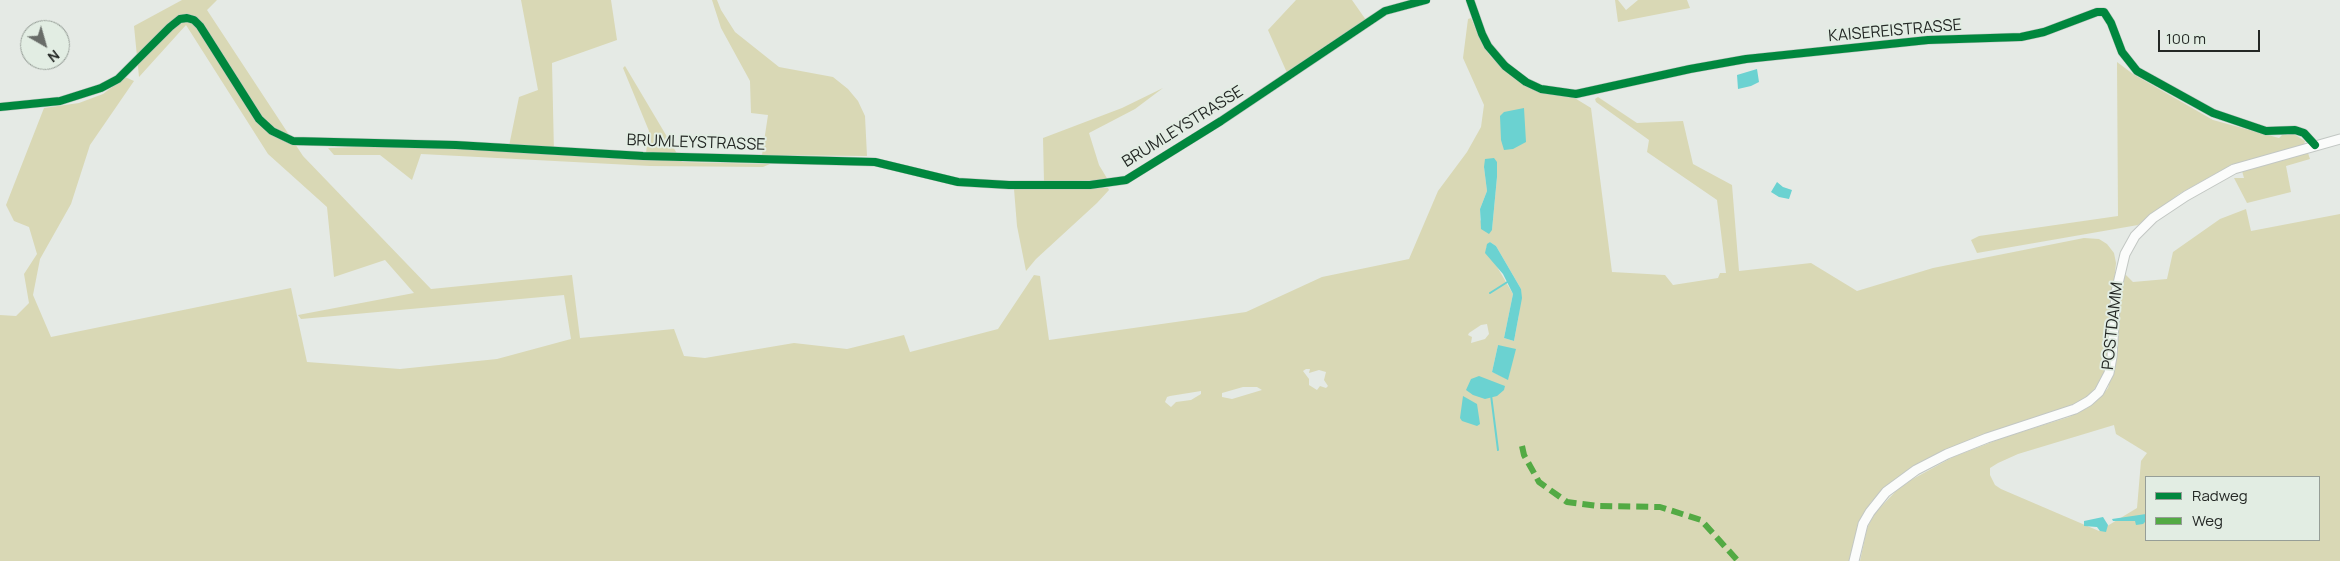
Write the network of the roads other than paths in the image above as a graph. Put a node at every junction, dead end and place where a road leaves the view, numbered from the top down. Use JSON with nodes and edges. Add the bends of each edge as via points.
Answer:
{"nodes":[{"id":1,"x":1426,"y":0,"type":"edge"},
{"id":2,"x":1470,"y":0,"type":"edge"},
{"id":3,"x":0,"y":107,"type":"edge"},
{"id":4,"x":2340,"y":139,"type":"edge"},
{"id":5,"x":2315,"y":145,"type":"junction"},
{"id":6,"x":1854,"y":561,"type":"edge"}],
"edges":[{"from":1,"to":3,"type":"street","name":"BRUMLEYSTRASSE","via":[[1385,11],[1221,121],[1126,180],[1090,185],[958,182],[875,162],[293,141],[272,132],[259,118],[200,26],[187,18],[170,27],[118,79],[101,88],[60,101]]},
{"from":2,"to":5,"type":"street","name":"KAISEREISTRASSE","via":[[1488,46],[1505,66],[1541,89],[1576,94],[1746,59],[1928,40],[2021,37],[2104,12],[2122,52],[2137,71],[2213,113],[2266,131],[2295,130],[2304,133]]},
{"from":4,"to":5,"type":"street","name":"POSTDAMM"},
{"from":5,"to":6,"type":"street","name":"POSTDAMM","via":[[2234,169],[2153,218],[2135,236],[2124,254],[2116,292],[2112,357],[2109,373],[2099,392],[2075,409],[1947,454],[1909,475],[1877,501],[1864,524]]}]}
